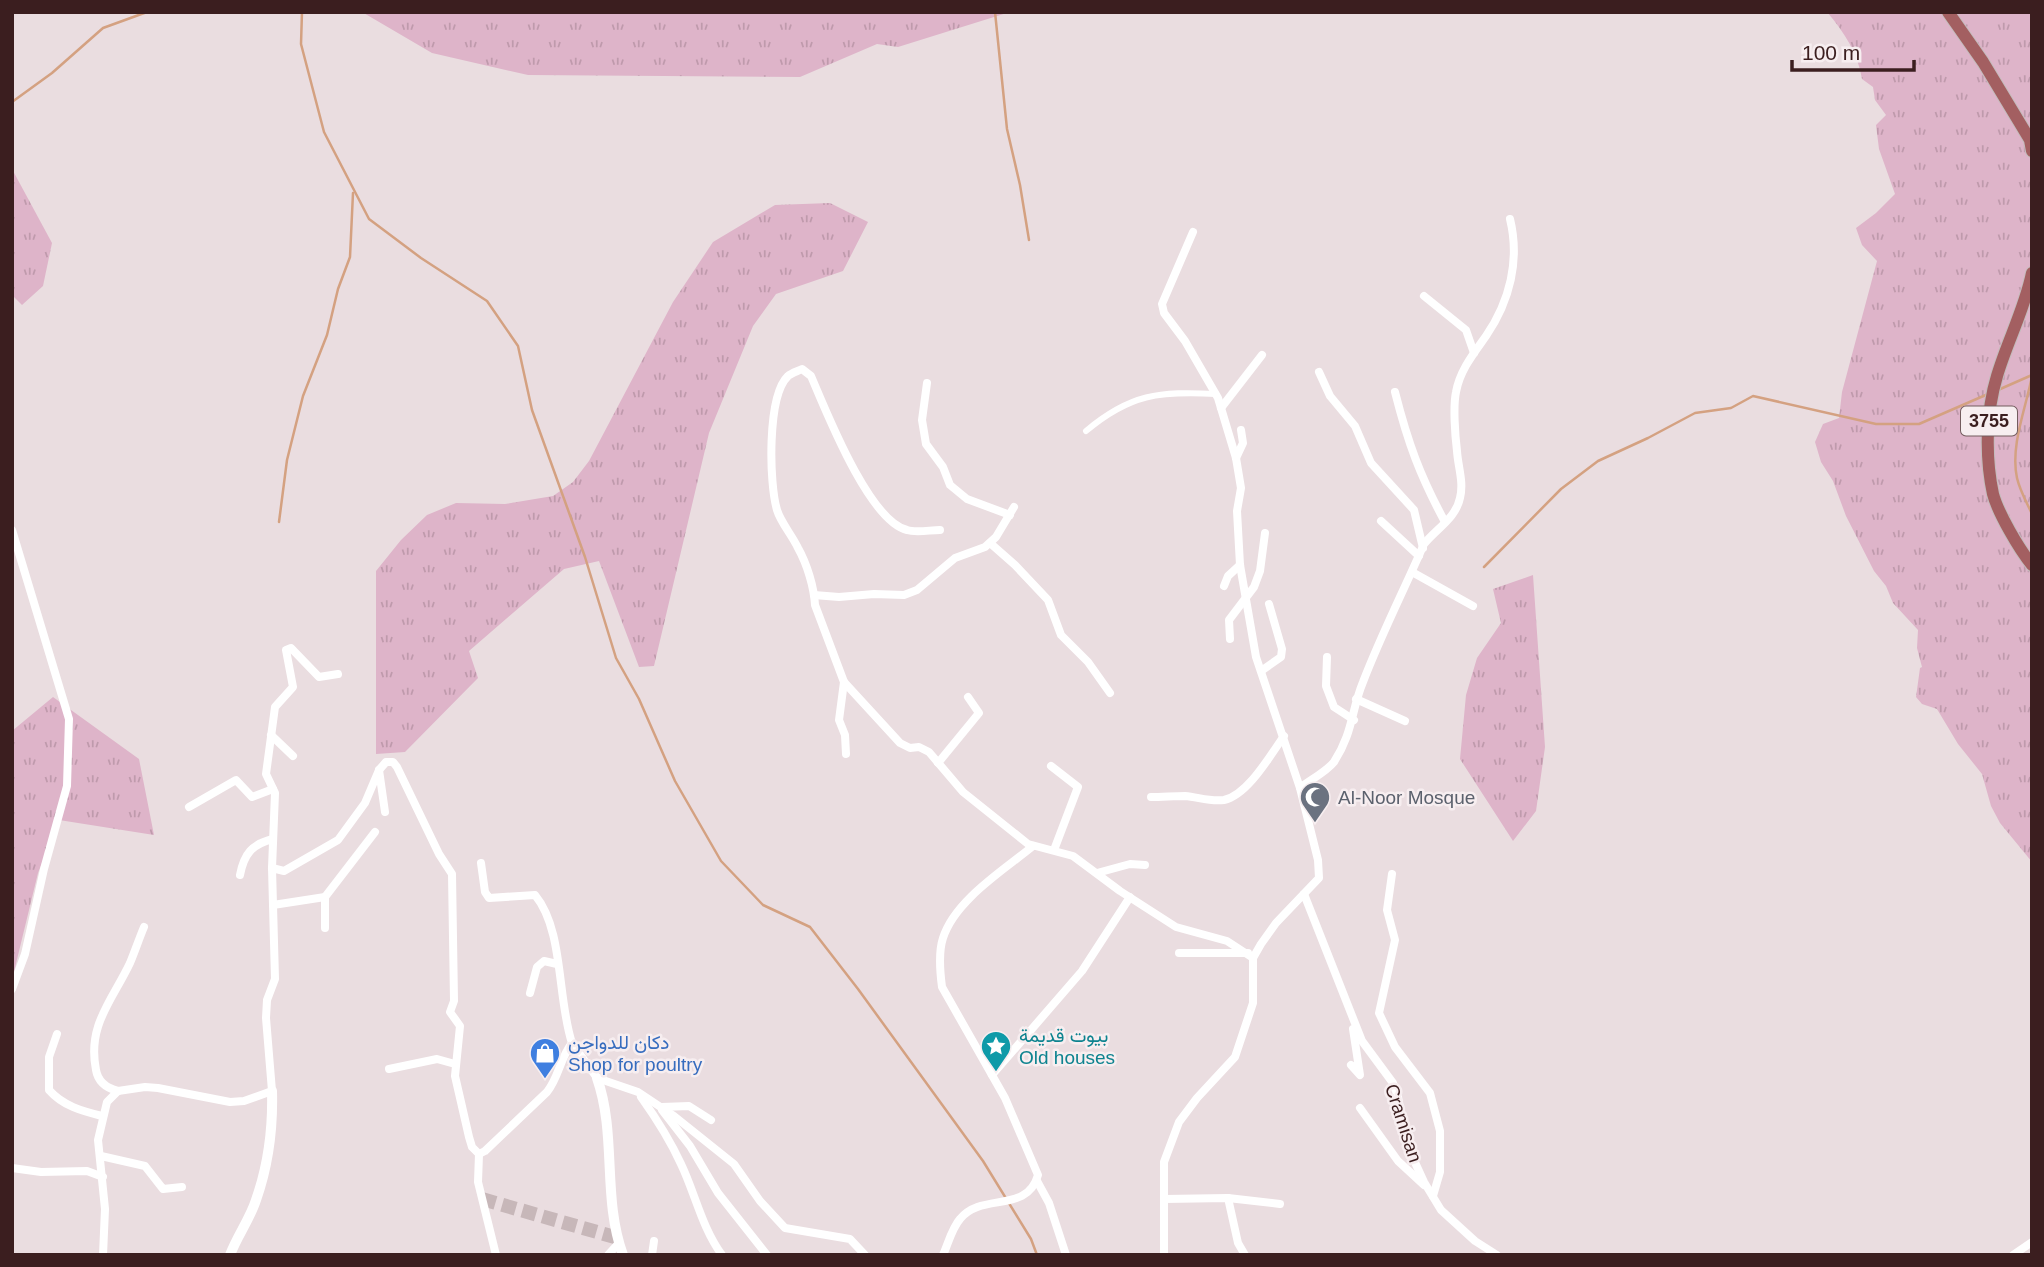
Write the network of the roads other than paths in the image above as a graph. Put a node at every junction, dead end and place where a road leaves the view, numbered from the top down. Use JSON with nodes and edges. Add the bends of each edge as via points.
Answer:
{"nodes":[{"id":1,"x":1948,"y":12,"type":"edge"},
{"id":2,"x":2032,"y":151,"type":"edge"},
{"id":3,"x":1510,"y":219,"type":"dead end"},
{"id":4,"x":1193,"y":232,"type":"dead end"},
{"id":5,"x":2032,"y":273,"type":"edge"},
{"id":6,"x":1424,"y":296,"type":"dead end"},
{"id":7,"x":1474,"y":353,"type":"junction"},
{"id":8,"x":1262,"y":355,"type":"dead end"},
{"id":9,"x":1319,"y":372,"type":"dead end"},
{"id":10,"x":927,"y":383,"type":"dead end"},
{"id":11,"x":1395,"y":392,"type":"dead end"},
{"id":12,"x":1216,"y":394,"type":"junction"},
{"id":13,"x":1221,"y":408,"type":"junction"},
{"id":14,"x":1241,"y":430,"type":"dead end"},
{"id":15,"x":1086,"y":431,"type":"dead end"},
{"id":16,"x":1236,"y":458,"type":"junction"},
{"id":17,"x":1381,"y":522,"type":"dead end"},
{"id":18,"x":1445,"y":522,"type":"junction"},
{"id":19,"x":12,"y":530,"type":"edge"},
{"id":20,"x":940,"y":530,"type":"dead end"},
{"id":21,"x":1265,"y":533,"type":"dead end"},
{"id":22,"x":990,"y":543,"type":"junction"},
{"id":23,"x":1421,"y":552,"type":"junction"},
{"id":24,"x":1241,"y":565,"type":"junction"},
{"id":25,"x":2032,"y":565,"type":"edge"},
{"id":26,"x":1412,"y":572,"type":"junction"},
{"id":27,"x":1224,"y":586,"type":"dead end"},
{"id":28,"x":814,"y":595,"type":"junction"},
{"id":29,"x":1246,"y":599,"type":"junction"},
{"id":30,"x":1269,"y":604,"type":"dead end"},
{"id":31,"x":1473,"y":607,"type":"dead end"},
{"id":32,"x":1230,"y":639,"type":"dead end"},
{"id":33,"x":1327,"y":657,"type":"dead end"},
{"id":34,"x":1261,"y":671,"type":"junction"},
{"id":35,"x":338,"y":674,"type":"dead end"},
{"id":36,"x":844,"y":682,"type":"junction"},
{"id":37,"x":1111,"y":693,"type":"dead end"},
{"id":38,"x":968,"y":697,"type":"dead end"},
{"id":39,"x":1356,"y":699,"type":"junction"},
{"id":40,"x":1354,"y":720,"type":"junction"},
{"id":41,"x":1405,"y":721,"type":"dead end"},
{"id":42,"x":271,"y":736,"type":"junction"},
{"id":43,"x":1284,"y":736,"type":"junction"},
{"id":44,"x":846,"y":754,"type":"dead end"},
{"id":45,"x":293,"y":756,"type":"dead end"},
{"id":46,"x":938,"y":763,"type":"junction"},
{"id":47,"x":1051,"y":766,"type":"dead end"},
{"id":48,"x":379,"y":770,"type":"junction"},
{"id":49,"x":1300,"y":788,"type":"junction"},
{"id":50,"x":273,"y":789,"type":"junction"},
{"id":51,"x":1151,"y":797,"type":"dead end"},
{"id":52,"x":189,"y":807,"type":"dead end"},
{"id":53,"x":385,"y":812,"type":"dead end"},
{"id":54,"x":375,"y":832,"type":"dead end"},
{"id":55,"x":273,"y":839,"type":"junction"},
{"id":56,"x":1033,"y":846,"type":"junction"},
{"id":57,"x":1054,"y":850,"type":"junction"},
{"id":58,"x":481,"y":863,"type":"dead end"},
{"id":59,"x":1145,"y":865,"type":"dead end"},
{"id":60,"x":272,"y":868,"type":"junction"},
{"id":61,"x":1097,"y":873,"type":"junction"},
{"id":62,"x":1392,"y":874,"type":"dead end"},
{"id":63,"x":240,"y":875,"type":"dead end"},
{"id":64,"x":1304,"y":894,"type":"junction"},
{"id":65,"x":325,"y":897,"type":"junction"},
{"id":66,"x":1130,"y":897,"type":"junction"},
{"id":67,"x":273,"y":905,"type":"junction"},
{"id":68,"x":144,"y":927,"type":"dead end"},
{"id":69,"x":325,"y":928,"type":"dead end"},
{"id":70,"x":1179,"y":953,"type":"dead end"},
{"id":71,"x":1251,"y":956,"type":"junction"},
{"id":72,"x":557,"y":964,"type":"junction"},
{"id":73,"x":12,"y":989,"type":"edge"},
{"id":74,"x":530,"y":993,"type":"dead end"},
{"id":75,"x":1351,"y":1018,"type":"junction"},
{"id":76,"x":57,"y":1034,"type":"dead end"},
{"id":77,"x":572,"y":1043,"type":"junction"},
{"id":78,"x":455,"y":1064,"type":"junction"},
{"id":79,"x":1351,"y":1065,"type":"dead end"},
{"id":80,"x":390,"y":1069,"type":"dead end"},
{"id":81,"x":992,"y":1074,"type":"junction"},
{"id":82,"x":597,"y":1078,"type":"junction"},
{"id":83,"x":118,"y":1091,"type":"junction"},
{"id":84,"x":272,"y":1091,"type":"junction"},
{"id":85,"x":638,"y":1092,"type":"junction"},
{"id":86,"x":659,"y":1106,"type":"junction"},
{"id":87,"x":1360,"y":1108,"type":"dead end"},
{"id":88,"x":102,"y":1116,"type":"junction"},
{"id":89,"x":710,"y":1121,"type":"dead end"},
{"id":90,"x":479,"y":1154,"type":"junction"},
{"id":91,"x":101,"y":1156,"type":"junction"},
{"id":92,"x":12,"y":1168,"type":"edge"},
{"id":93,"x":103,"y":1177,"type":"junction"},
{"id":94,"x":1037,"y":1181,"type":"junction"},
{"id":95,"x":182,"y":1187,"type":"dead end"},
{"id":96,"x":1431,"y":1193,"type":"junction"},
{"id":97,"x":1228,"y":1198,"type":"junction"},
{"id":98,"x":1164,"y":1199,"type":"junction"},
{"id":99,"x":1280,"y":1204,"type":"dead end"},
{"id":100,"x":850,"y":1239,"type":"junction"},
{"id":101,"x":654,"y":1241,"type":"dead end"},
{"id":102,"x":2032,"y":1242,"type":"edge"},
{"id":103,"x":619,"y":1243,"type":"junction"},
{"id":104,"x":103,"y":1255,"type":"edge"},
{"id":105,"x":230,"y":1255,"type":"edge"},
{"id":106,"x":496,"y":1255,"type":"edge"},
{"id":107,"x":608,"y":1255,"type":"edge"},
{"id":108,"x":623,"y":1255,"type":"edge"},
{"id":109,"x":652,"y":1255,"type":"edge"},
{"id":110,"x":722,"y":1255,"type":"edge"},
{"id":111,"x":767,"y":1255,"type":"edge"},
{"id":112,"x":857,"y":1255,"type":"edge"},
{"id":113,"x":865,"y":1255,"type":"edge"},
{"id":114,"x":943,"y":1255,"type":"edge"},
{"id":115,"x":1066,"y":1255,"type":"edge"},
{"id":116,"x":1164,"y":1255,"type":"edge"},
{"id":117,"x":1245,"y":1255,"type":"edge"},
{"id":118,"x":1497,"y":1255,"type":"edge"},
{"id":119,"x":2013,"y":1255,"type":"edge"}],
"edges":[{"from":1,"to":2,"type":"main road","via":[[2010,107]]},
{"from":3,"to":7,"type":"street","via":[[1515,260],[1508,294]]},
{"from":4,"to":12,"type":"street","via":[[1162,304]]},
{"from":5,"to":25,"type":"main road","number":"3755","via":[[1996,378],[1988,458],[1994,497]]},
{"from":6,"to":7,"type":"street","via":[[1466,330]]},
{"from":7,"to":18,"type":"street","via":[[1455,392],[1462,484],[1460,501]]},
{"from":8,"to":13,"type":"street"},
{"from":9,"to":23,"type":"street","via":[[1330,396],[1354,426],[1371,463],[1414,510]]},
{"from":10,"to":22,"type":"street","via":[[922,420],[926,444],[950,485],[967,499],[1012,511]]},
{"from":11,"to":18,"type":"street","via":[[1407,442]]},
{"from":12,"to":13,"type":"street"},
{"from":12,"to":15,"type":"street","via":[[1135,399]]},
{"from":13,"to":16,"type":"street"},
{"from":14,"to":16,"type":"street","via":[[1243,443]]},
{"from":16,"to":24,"type":"street","via":[[1241,488],[1237,511]]},
{"from":17,"to":23,"type":"street"},
{"from":18,"to":23,"type":"street"},
{"from":19,"to":73,"type":"street","via":[[69,719],[67,786]]},
{"from":20,"to":28,"type":"street","via":[[906,530],[888,519],[848,461],[811,376],[802,369],[782,385],[773,421],[770,471],[777,511],[800,551]]},
{"from":21,"to":29,"type":"street","via":[[1260,571]]},
{"from":22,"to":28,"type":"street","via":[[955,558],[917,590],[904,595]]},
{"from":22,"to":37,"type":"street","via":[[1048,600],[1061,635]]},
{"from":23,"to":26,"type":"street"},
{"from":24,"to":27,"type":"street"},
{"from":24,"to":29,"type":"street"},
{"from":26,"to":31,"type":"street"},
{"from":26,"to":39,"type":"street"},
{"from":28,"to":36,"type":"street"},
{"from":29,"to":32,"type":"street","via":[[1229,620]]},
{"from":29,"to":34,"type":"street"},
{"from":30,"to":34,"type":"street","via":[[1283,649],[1280,657]]},
{"from":33,"to":40,"type":"street","via":[[1326,686],[1334,707]]},
{"from":34,"to":43,"type":"street"},
{"from":35,"to":42,"type":"street","via":[[319,677],[291,648],[286,650],[293,687],[275,707]]},
{"from":36,"to":44,"type":"street","via":[[839,720]]},
{"from":36,"to":46,"type":"street","via":[[900,743],[929,752]]},
{"from":38,"to":46,"type":"street","via":[[979,713]]},
{"from":39,"to":40,"type":"street"},
{"from":39,"to":41,"type":"street"},
{"from":40,"to":49,"type":"street","via":[[1332,765]]},
{"from":42,"to":45,"type":"street"},
{"from":42,"to":50,"type":"street","via":[[266,774]]},
{"from":43,"to":49,"type":"street"},
{"from":43,"to":51,"type":"street","via":[[1268,761],[1227,799]]},
{"from":46,"to":56,"type":"street","via":[[963,792]]},
{"from":47,"to":57,"type":"street","via":[[1078,787]]},
{"from":48,"to":53,"type":"street"},
{"from":48,"to":60,"type":"street","via":[[365,803],[338,840],[284,871]]},
{"from":48,"to":78,"type":"street","via":[[386,762],[397,767],[452,874],[454,1001],[450,1012],[461,1034]]},
{"from":49,"to":64,"type":"street","via":[[1319,878]]},
{"from":50,"to":52,"type":"street","via":[[252,797],[236,780]]},
{"from":50,"to":55,"type":"street"},
{"from":54,"to":65,"type":"street"},
{"from":55,"to":60,"type":"street"},
{"from":55,"to":63,"type":"street","via":[[251,849]]},
{"from":56,"to":57,"type":"street"},
{"from":56,"to":81,"type":"street","via":[[963,904],[943,938],[942,987]]},
{"from":57,"to":61,"type":"street","via":[[1073,856]]},
{"from":58,"to":72,"type":"street","via":[[489,898],[534,895],[545,907]]},
{"from":59,"to":61,"type":"street"},
{"from":60,"to":67,"type":"street"},
{"from":61,"to":66,"type":"street"},
{"from":62,"to":96,"type":"street","via":[[1387,910],[1395,940],[1379,1013],[1395,1047],[1430,1093],[1440,1131],[1440,1171]]},
{"from":64,"to":71,"type":"street"},
{"from":64,"to":75,"type":"street","name":"Cramisan"},
{"from":65,"to":67,"type":"street"},
{"from":65,"to":69,"type":"street"},
{"from":66,"to":71,"type":"street","via":[[1176,927],[1227,941]]},
{"from":66,"to":81,"type":"street","via":[[1082,971]]},
{"from":67,"to":84,"type":"street","via":[[275,979],[265,1018]]},
{"from":68,"to":83,"type":"street","via":[[98,1024],[93,1045],[97,1077]]},
{"from":70,"to":71,"type":"street"},
{"from":71,"to":98,"type":"street","via":[[1253,1003],[1234,1057],[1179,1122],[1164,1162]]},
{"from":72,"to":74,"type":"street","via":[[544,961],[537,967]]},
{"from":72,"to":77,"type":"street"},
{"from":75,"to":79,"type":"street","via":[[1360,1075]]},
{"from":75,"to":96,"type":"street","name":"Cramisan","via":[[1393,1083],[1407,1145]]},
{"from":76,"to":88,"type":"street","via":[[49,1057],[49,1090],[76,1109]]},
{"from":77,"to":82,"type":"street"},
{"from":77,"to":90,"type":"street","via":[[555,1083]]},
{"from":78,"to":80,"type":"street","via":[[437,1059]]},
{"from":78,"to":90,"type":"street","via":[[469,1137]]},
{"from":81,"to":94,"type":"street"},
{"from":82,"to":85,"type":"street"},
{"from":82,"to":103,"type":"street","via":[[605,1104]]},
{"from":83,"to":84,"type":"street","via":[[159,1088],[230,1102]]},
{"from":83,"to":88,"type":"street"},
{"from":84,"to":105,"type":"street","via":[[273,1117],[256,1203]]},
{"from":85,"to":86,"type":"street"},
{"from":85,"to":110,"type":"street","via":[[681,1164]]},
{"from":86,"to":89,"type":"street","via":[[689,1106]]},
{"from":86,"to":100,"type":"street","via":[[734,1164],[785,1228]]},
{"from":86,"to":111,"type":"street"},
{"from":87,"to":96,"type":"street","via":[[1398,1161]]},
{"from":88,"to":91,"type":"street","via":[[97,1140]]},
{"from":90,"to":106,"type":"street","via":[[478,1182]]},
{"from":91,"to":93,"type":"street"},
{"from":91,"to":95,"type":"street","via":[[145,1166],[163,1189]]},
{"from":92,"to":93,"type":"street","via":[[87,1171]]},
{"from":93,"to":104,"type":"street"},
{"from":94,"to":114,"type":"street","via":[[1022,1197],[973,1208],[959,1219]]},
{"from":94,"to":115,"type":"street"},
{"from":96,"to":118,"type":"street","name":"Cramisan","via":[[1454,1223]]},
{"from":97,"to":98,"type":"street"},
{"from":97,"to":99,"type":"street"},
{"from":97,"to":117,"type":"street"},
{"from":98,"to":116,"type":"street"},
{"from":100,"to":112,"type":"street"},
{"from":100,"to":113,"type":"street"},
{"from":101,"to":109,"type":"street"},
{"from":102,"to":119,"type":"street"},
{"from":103,"to":107,"type":"street"},
{"from":103,"to":108,"type":"street"}]}
